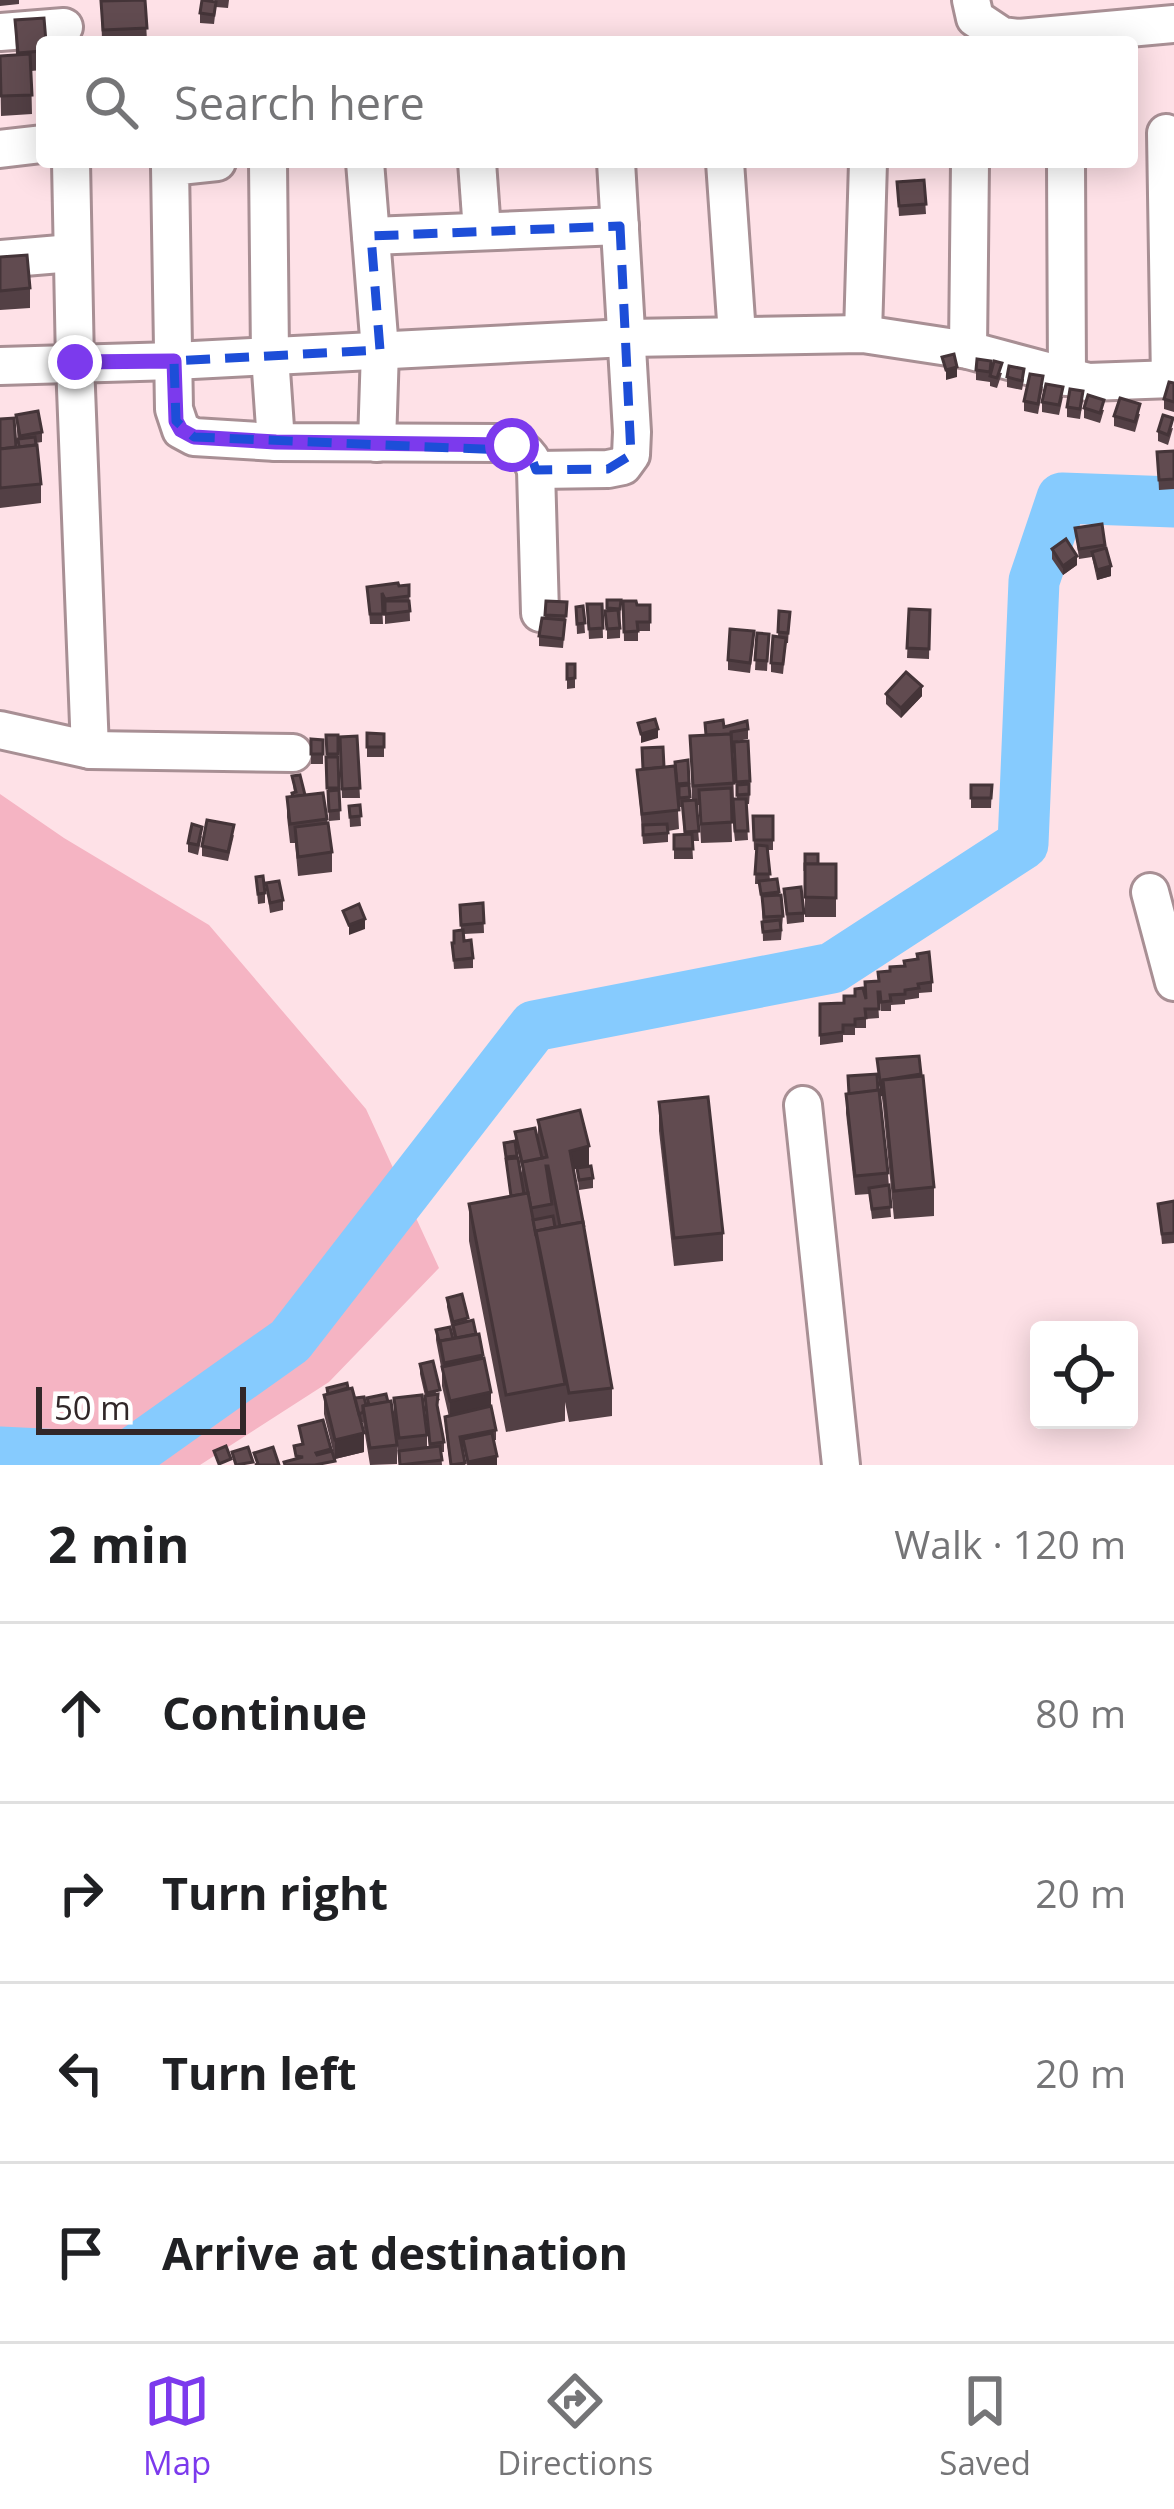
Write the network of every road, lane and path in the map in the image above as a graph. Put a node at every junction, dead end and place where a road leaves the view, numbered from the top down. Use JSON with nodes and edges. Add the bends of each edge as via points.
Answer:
{"nodes":[{"id":1,"x":971,"y":0,"type":"edge"},
{"id":2,"x":64,"y":23,"type":"edge"},
{"id":3,"x":1174,"y":24,"type":"edge"},
{"id":4,"x":0,"y":32,"type":"edge"},
{"id":5,"x":1002,"y":36,"type":"edge"},
{"id":6,"x":1041,"y":36,"type":"edge"},
{"id":7,"x":1157,"y":134,"type":"edge"},
{"id":8,"x":36,"y":145,"type":"edge"},
{"id":9,"x":0,"y":148,"type":"edge"},
{"id":10,"x":71,"y":168,"type":"edge"},
{"id":11,"x":170,"y":168,"type":"edge"},
{"id":12,"x":268,"y":168,"type":"edge"},
{"id":13,"x":365,"y":168,"type":"edge"},
{"id":14,"x":477,"y":168,"type":"edge"},
{"id":15,"x":616,"y":168,"type":"edge"},
{"id":16,"x":725,"y":168,"type":"edge"},
{"id":17,"x":868,"y":168,"type":"edge"},
{"id":18,"x":970,"y":168,"type":"edge"},
{"id":19,"x":1066,"y":168,"type":"edge"},
{"id":20,"x":620,"y":226,"type":"junction"},
{"id":21,"x":482,"y":232,"type":"junction"},
{"id":22,"x":371,"y":236,"type":"junction"},
{"id":23,"x":72,"y":253,"type":"junction"},
{"id":24,"x":0,"y":259,"type":"edge"},
{"id":25,"x":863,"y":334,"type":"junction"},
{"id":26,"x":737,"y":335,"type":"junction"},
{"id":27,"x":627,"y":338,"type":"junction"},
{"id":28,"x":380,"y":350,"type":"junction"},
{"id":29,"x":968,"y":350,"type":"junction"},
{"id":30,"x":270,"y":356,"type":"junction"},
{"id":31,"x":174,"y":361,"type":"junction"},
{"id":32,"x":75,"y":362,"type":"junction"},
{"id":33,"x":0,"y":366,"type":"edge"},
{"id":34,"x":1067,"y":377,"type":"junction"},
{"id":35,"x":1172,"y":379,"type":"edge"},
{"id":36,"x":276,"y":442,"type":"junction"},
{"id":37,"x":377,"y":443,"type":"junction"},
{"id":38,"x":536,"y":470,"type":"junction"},
{"id":39,"x":540,"y":614,"type":"edge"},
{"id":40,"x":0,"y":730,"type":"edge"},
{"id":41,"x":90,"y":750,"type":"junction"},
{"id":42,"x":293,"y":753,"type":"dead end"},
{"id":43,"x":1150,"y":892,"type":"dead end"},
{"id":44,"x":1174,"y":982,"type":"edge"},
{"id":45,"x":803,"y":1105,"type":"dead end"},
{"id":46,"x":841,"y":1465,"type":"edge"}],
"edges":[{"from":1,"to":5,"type":"street","via":[[975,18]]},
{"from":2,"to":4,"type":"street"},
{"from":3,"to":6,"type":"street"},
{"from":7,"to":35,"type":"street"},
{"from":8,"to":9,"type":"street"},
{"from":10,"to":23,"type":"street"},
{"from":11,"to":31,"type":"street"},
{"from":12,"to":30,"type":"street"},
{"from":13,"to":22,"type":"street"},
{"from":14,"to":21,"type":"street"},
{"from":15,"to":20,"type":"street"},
{"from":16,"to":26,"type":"street"},
{"from":17,"to":25,"type":"street"},
{"from":18,"to":29,"type":"street"},
{"from":19,"to":34,"type":"street"},
{"from":20,"to":21,"type":"street"},
{"from":20,"to":27,"type":"street"},
{"from":21,"to":22,"type":"street"},
{"from":22,"to":28,"type":"street"},
{"from":23,"to":24,"type":"street"},
{"from":23,"to":32,"type":"street"},
{"from":25,"to":26,"type":"street"},
{"from":25,"to":29,"type":"street"},
{"from":26,"to":27,"type":"street"},
{"from":27,"to":28,"type":"street"},
{"from":27,"to":38,"type":"street","via":[[631,454],[608,470]]},
{"from":28,"to":30,"type":"street"},
{"from":28,"to":37,"type":"street"},
{"from":29,"to":34,"type":"street"},
{"from":30,"to":31,"type":"street"},
{"from":30,"to":36,"type":"street"},
{"from":31,"to":32,"type":"street"},
{"from":31,"to":36,"type":"street","via":[[181,430]]},
{"from":32,"to":33,"type":"street"},
{"from":32,"to":41,"type":"street"},
{"from":34,"to":35,"type":"street"},
{"from":36,"to":37,"type":"street"},
{"from":37,"to":38,"type":"street","via":[[512,445],[530,454]]},
{"from":38,"to":39,"type":"street"},
{"from":40,"to":41,"type":"street"},
{"from":41,"to":42,"type":"street"},
{"from":43,"to":44,"type":"street"},
{"from":45,"to":46,"type":"street"}]}
